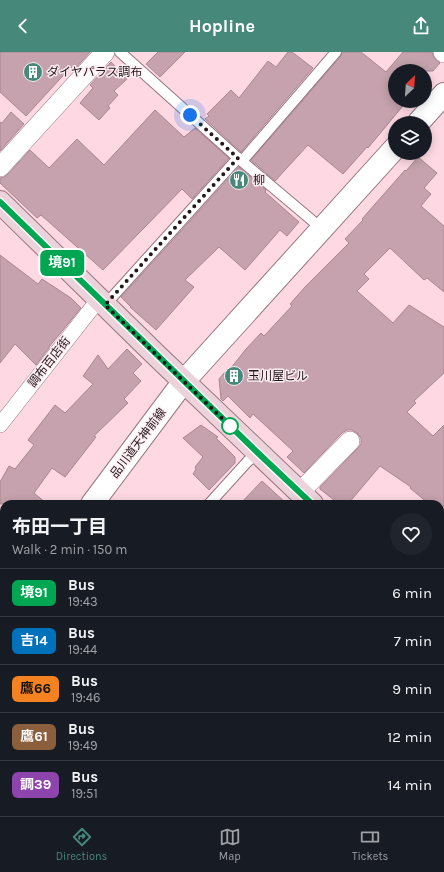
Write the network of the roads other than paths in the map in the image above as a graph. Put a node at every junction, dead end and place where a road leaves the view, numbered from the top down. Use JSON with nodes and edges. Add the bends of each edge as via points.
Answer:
{"nodes":[{"id":1,"x":105,"y":52,"type":"edge"},
{"id":2,"x":120,"y":52,"type":"edge"},
{"id":3,"x":336,"y":52,"type":"edge"},
{"id":4,"x":444,"y":94,"type":"edge"},
{"id":5,"x":424,"y":116,"type":"edge"},
{"id":6,"x":388,"y":156,"type":"edge"},
{"id":7,"x":240,"y":159,"type":"junction"},
{"id":8,"x":0,"y":167,"type":"edge"},
{"id":9,"x":1,"y":204,"type":"edge"},
{"id":10,"x":322,"y":229,"type":"junction"},
{"id":11,"x":102,"y":302,"type":"junction"},
{"id":12,"x":184,"y":381,"type":"junction"},
{"id":13,"x":0,"y":425,"type":"edge"},
{"id":14,"x":350,"y":441,"type":"dead end"},
{"id":15,"x":258,"y":453,"type":"junction"},
{"id":16,"x":306,"y":498,"type":"edge"},
{"id":17,"x":95,"y":500,"type":"edge"},
{"id":18,"x":213,"y":500,"type":"edge"}],
"edges":[{"from":1,"to":8,"type":"street"},
{"from":2,"to":7,"type":"lane"},
{"from":3,"to":7,"type":"lane"},
{"from":4,"to":5,"type":"street"},
{"from":6,"to":10,"type":"street","name":"品川道天神前線"},
{"from":7,"to":10,"type":"lane"},
{"from":7,"to":11,"type":"lane"},
{"from":9,"to":11,"type":"main road"},
{"from":10,"to":12,"type":"street","name":"品川道天神前線"},
{"from":11,"to":12,"type":"main road"},
{"from":11,"to":13,"type":"street","name":"調布百店街"},
{"from":12,"to":15,"type":"main road"},
{"from":12,"to":17,"type":"street","name":"品川道天神前線"},
{"from":14,"to":16,"type":"street"},
{"from":15,"to":16,"type":"main road"},
{"from":15,"to":18,"type":"lane"}]}
